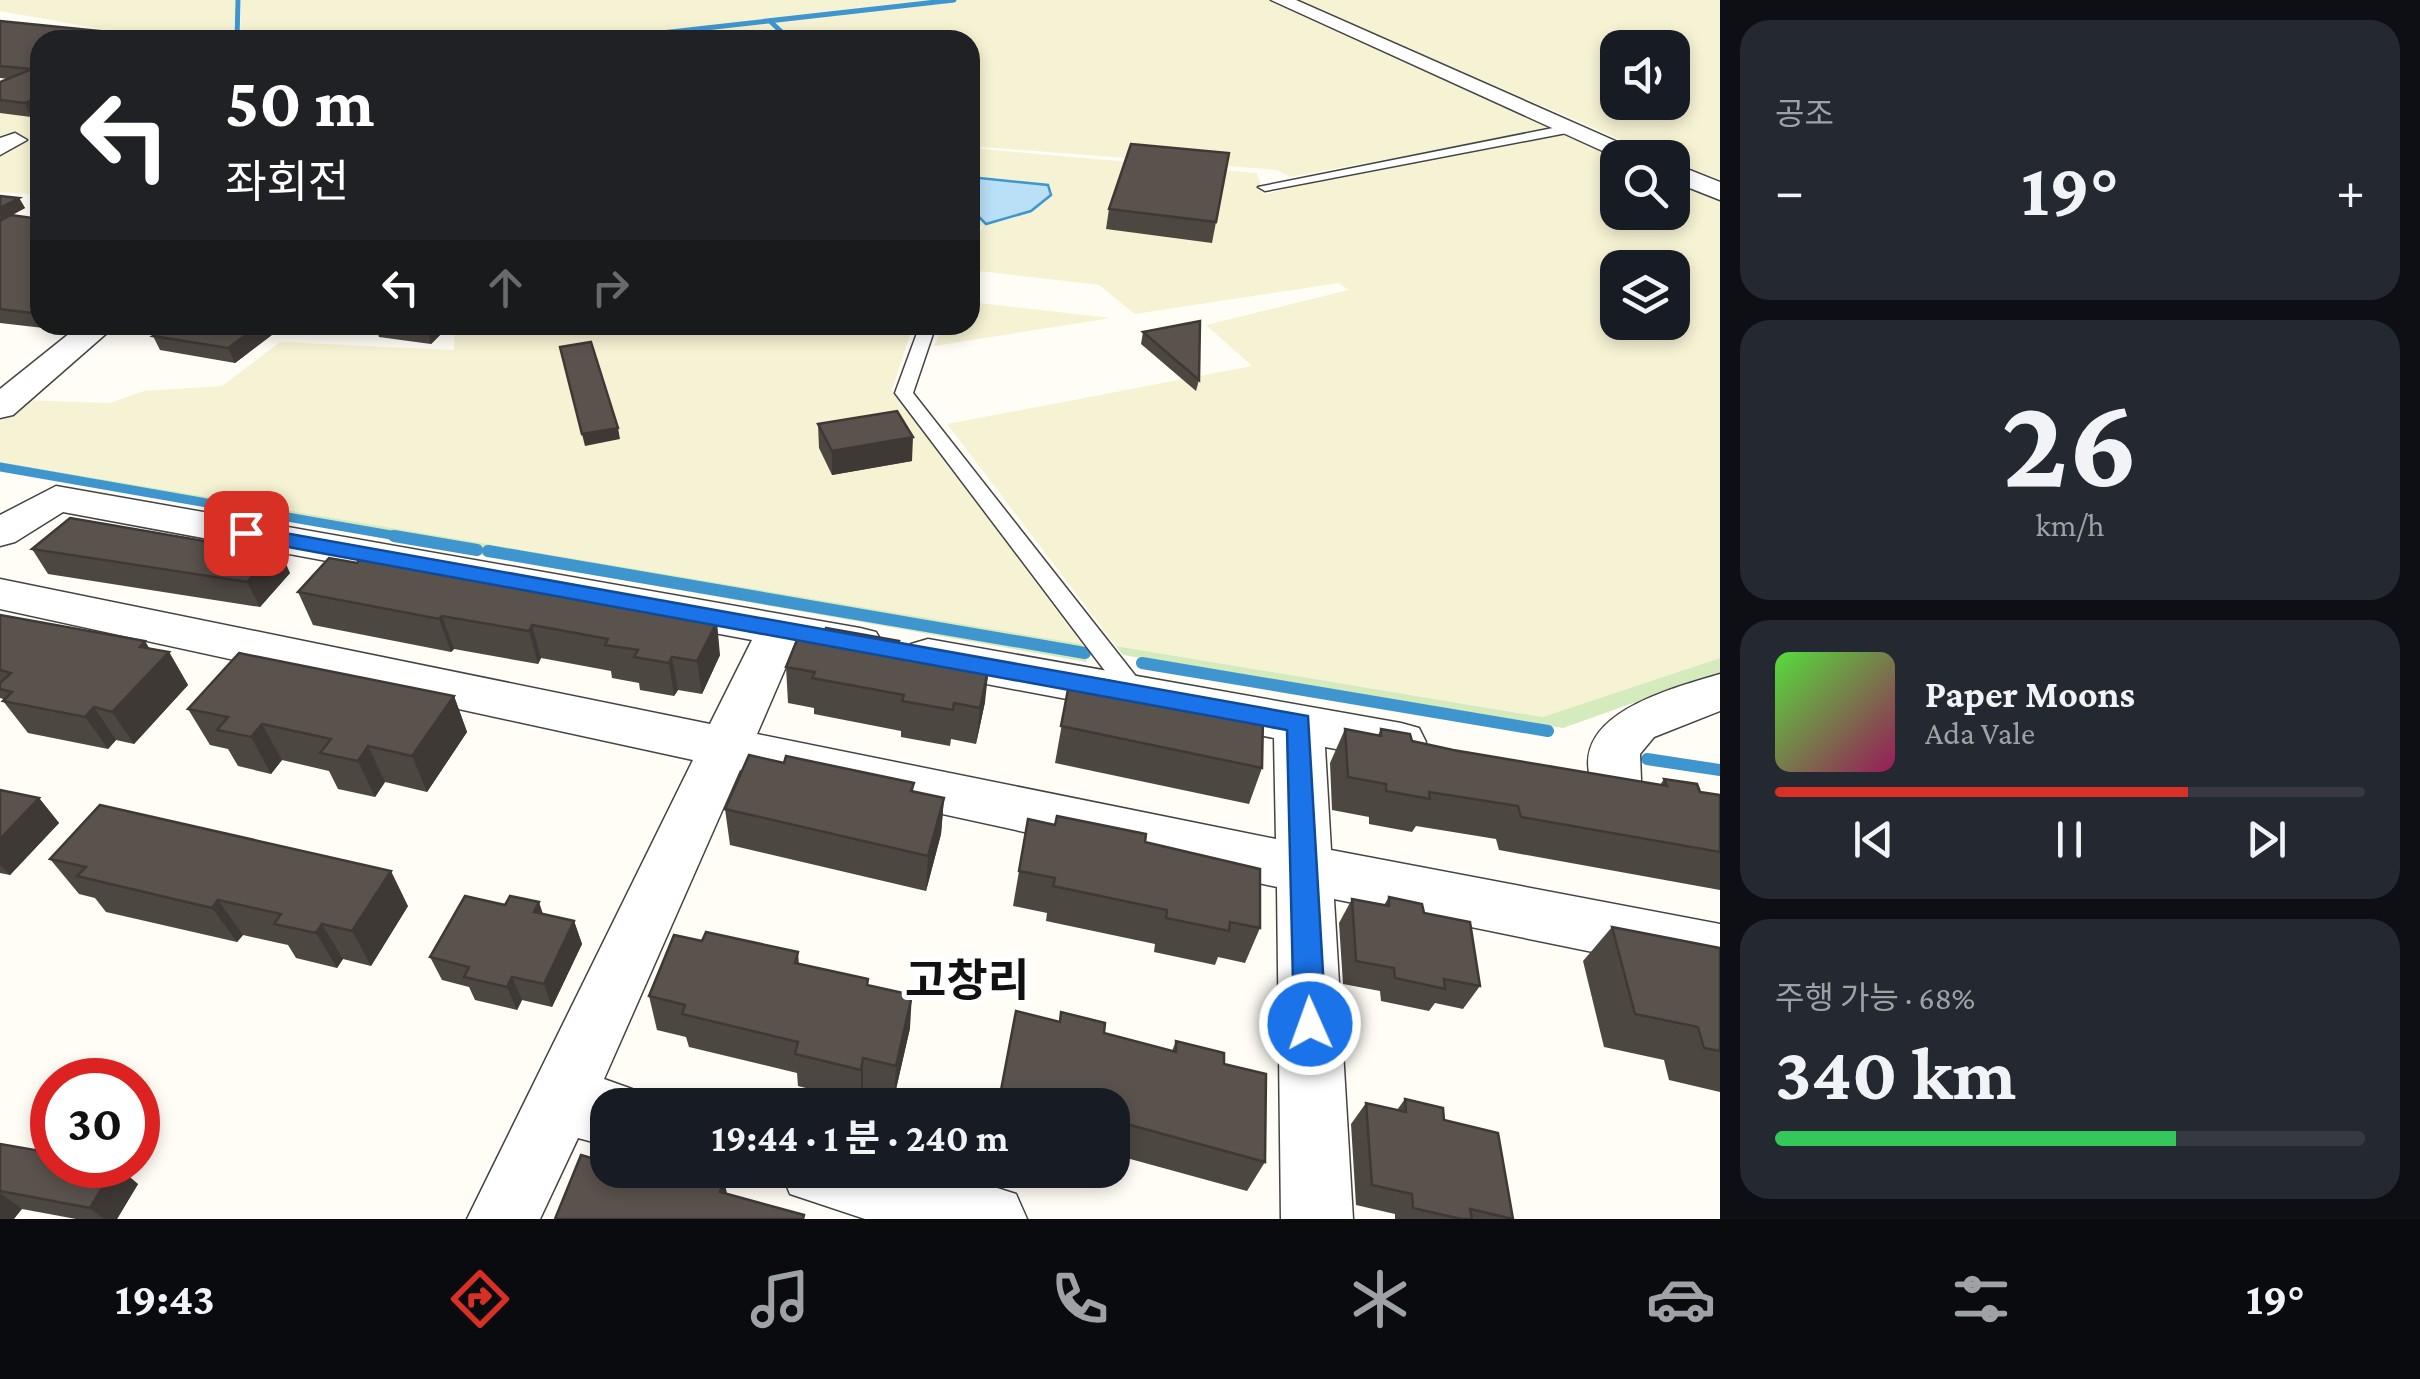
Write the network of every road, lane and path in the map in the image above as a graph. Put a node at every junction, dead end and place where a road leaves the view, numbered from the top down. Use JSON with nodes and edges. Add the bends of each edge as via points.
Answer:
{"nodes":[{"id":1,"x":1280,"y":0,"type":"edge"},
{"id":2,"x":1573,"y":128,"type":"junction"},
{"id":3,"x":1600,"y":140,"type":"edge"},
{"id":4,"x":1690,"y":179,"type":"edge"},
{"id":5,"x":1264,"y":187,"type":"dead end"},
{"id":6,"x":1720,"y":192,"type":"edge"},
{"id":7,"x":88,"y":335,"type":"edge"},
{"id":8,"x":924,"y":335,"type":"edge"},
{"id":9,"x":0,"y":407,"type":"edge"},
{"id":10,"x":0,"y":533,"type":"edge"},
{"id":11,"x":0,"y":594,"type":"edge"},
{"id":12,"x":780,"y":630,"type":"junction"},
{"id":13,"x":1720,"y":692,"type":"edge"},
{"id":14,"x":1136,"y":694,"type":"junction"},
{"id":15,"x":1299,"y":723,"type":"junction"},
{"id":16,"x":726,"y":745,"type":"junction"},
{"id":17,"x":1452,"y":751,"type":"edge"},
{"id":18,"x":1563,"y":771,"type":"edge"},
{"id":19,"x":1615,"y":780,"type":"junction"},
{"id":20,"x":1668,"y":790,"type":"edge"},
{"id":21,"x":1304,"y":869,"type":"junction"},
{"id":22,"x":1720,"y":951,"type":"edge"},
{"id":23,"x":584,"y":1106,"type":"edge"},
{"id":24,"x":879,"y":1188,"type":"edge"},
{"id":25,"x":503,"y":1219,"type":"edge"},
{"id":26,"x":991,"y":1219,"type":"edge"},
{"id":27,"x":1316,"y":1219,"type":"edge"}],
"edges":[{"from":1,"to":2,"type":"street"},
{"from":2,"to":3,"type":"street"},
{"from":2,"to":5,"type":"lane"},
{"from":4,"to":6,"type":"street"},
{"from":7,"to":9,"type":"street"},
{"from":8,"to":14,"type":"lane","via":[[904,393]]},
{"from":10,"to":12,"type":"street","via":[[56,498]]},
{"from":11,"to":16,"type":"street"},
{"from":12,"to":14,"type":"street"},
{"from":12,"to":16,"type":"street"},
{"from":13,"to":19,"type":"street","via":[[1636,724],[1614,750]]},
{"from":14,"to":15,"type":"street"},
{"from":15,"to":17,"type":"street"},
{"from":15,"to":21,"type":"street"},
{"from":16,"to":21,"type":"street"},
{"from":16,"to":23,"type":"street"},
{"from":18,"to":19,"type":"street"},
{"from":19,"to":20,"type":"street"},
{"from":21,"to":22,"type":"street"},
{"from":21,"to":27,"type":"street"},
{"from":23,"to":25,"type":"street"},
{"from":24,"to":26,"type":"street"}]}
